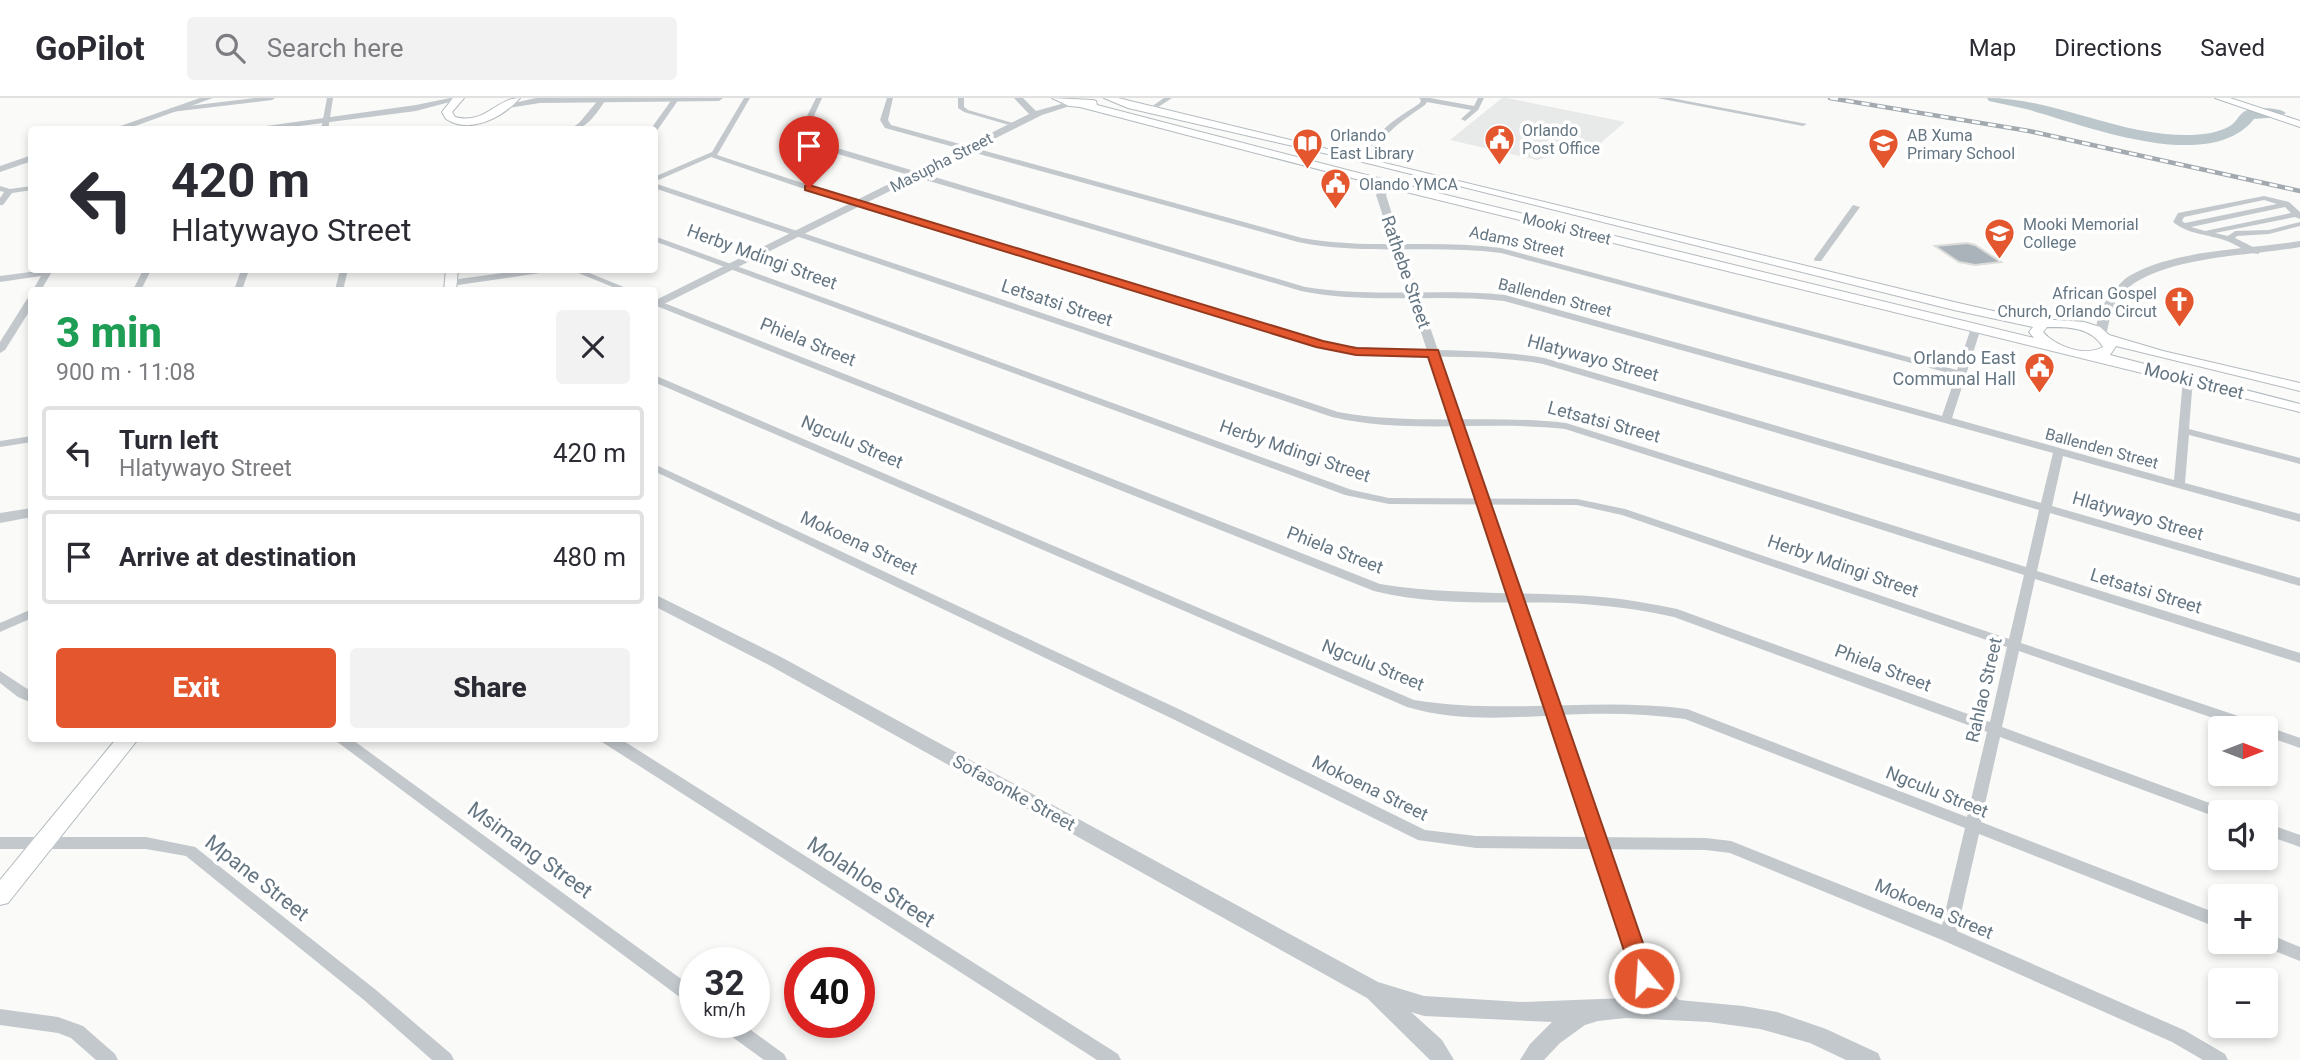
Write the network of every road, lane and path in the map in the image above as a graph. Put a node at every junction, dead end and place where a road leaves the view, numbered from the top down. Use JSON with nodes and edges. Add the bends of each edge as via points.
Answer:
{"nodes":[{"id":1,"x":209,"y":98,"type":"edge"},
{"id":2,"x":272,"y":98,"type":"edge"},
{"id":3,"x":330,"y":98,"type":"edge"},
{"id":4,"x":521,"y":98,"type":"edge"},
{"id":5,"x":719,"y":98,"type":"edge"},
{"id":6,"x":747,"y":98,"type":"edge"},
{"id":7,"x":819,"y":98,"type":"edge"},
{"id":8,"x":890,"y":98,"type":"edge"},
{"id":9,"x":961,"y":98,"type":"edge"},
{"id":10,"x":1018,"y":98,"type":"edge"},
{"id":11,"x":1102,"y":98,"type":"edge"},
{"id":12,"x":1108,"y":98,"type":"edge"},
{"id":13,"x":1169,"y":98,"type":"edge"},
{"id":14,"x":1481,"y":98,"type":"edge"},
{"id":15,"x":1660,"y":98,"type":"edge"},
{"id":16,"x":2220,"y":98,"type":"edge"},
{"id":17,"x":2230,"y":98,"type":"edge"},
{"id":18,"x":458,"y":99,"type":"edge"},
{"id":19,"x":603,"y":99,"type":"edge"},
{"id":20,"x":676,"y":99,"type":"edge"},
{"id":21,"x":1056,"y":99,"type":"edge"},
{"id":22,"x":1424,"y":99,"type":"edge"},
{"id":23,"x":540,"y":100,"type":"junction"},
{"id":24,"x":511,"y":101,"type":"edge"},
{"id":25,"x":1077,"y":104,"type":"junction"},
{"id":26,"x":416,"y":108,"type":"junction"},
{"id":27,"x":1476,"y":109,"type":"junction"},
{"id":28,"x":171,"y":110,"type":"junction"},
{"id":29,"x":447,"y":110,"type":"junction"},
{"id":30,"x":1150,"y":110,"type":"junction"},
{"id":31,"x":1039,"y":113,"type":"junction"},
{"id":32,"x":326,"y":119,"type":"junction"},
{"id":33,"x":482,"y":119,"type":"junction"},
{"id":34,"x":1465,"y":119,"type":"dead end"},
{"id":35,"x":455,"y":121,"type":"junction"},
{"id":36,"x":2300,"y":122,"type":"edge"},
{"id":37,"x":1803,"y":124,"type":"dead end"},
{"id":38,"x":1016,"y":125,"type":"junction"},
{"id":39,"x":125,"y":126,"type":"edge"},
{"id":40,"x":273,"y":126,"type":"edge"},
{"id":41,"x":325,"y":126,"type":"edge"},
{"id":42,"x":459,"y":126,"type":"edge"},
{"id":43,"x":473,"y":126,"type":"edge"},
{"id":44,"x":580,"y":126,"type":"edge"},
{"id":45,"x":656,"y":126,"type":"edge"},
{"id":46,"x":969,"y":148,"type":"junction"},
{"id":47,"x":711,"y":155,"type":"junction"},
{"id":48,"x":28,"y":157,"type":"edge"},
{"id":49,"x":1371,"y":157,"type":"junction"},
{"id":50,"x":28,"y":158,"type":"edge"},
{"id":51,"x":0,"y":160,"type":"edge"},
{"id":52,"x":0,"y":169,"type":"edge"},
{"id":53,"x":917,"y":174,"type":"junction"},
{"id":54,"x":658,"y":178,"type":"edge"},
{"id":55,"x":1364,"y":178,"type":"junction"},
{"id":56,"x":658,"y":187,"type":"edge"},
{"id":57,"x":1398,"y":187,"type":"junction"},
{"id":58,"x":28,"y":188,"type":"edge"},
{"id":59,"x":4,"y":190,"type":"edge"},
{"id":60,"x":0,"y":203,"type":"edge"},
{"id":61,"x":1383,"y":203,"type":"junction"},
{"id":62,"x":858,"y":204,"type":"junction"},
{"id":63,"x":1856,"y":207,"type":"dead end"},
{"id":64,"x":2299,"y":218,"type":"edge"},
{"id":65,"x":2202,"y":234,"type":"junction"},
{"id":66,"x":796,"y":235,"type":"junction"},
{"id":67,"x":658,"y":239,"type":"edge"},
{"id":68,"x":2230,"y":239,"type":"junction"},
{"id":69,"x":2300,"y":244,"type":"edge"},
{"id":70,"x":1397,"y":246,"type":"junction"},
{"id":71,"x":2256,"y":252,"type":"junction"},
{"id":72,"x":1818,"y":259,"type":"dead end"},
{"id":73,"x":733,"y":267,"type":"junction"},
{"id":74,"x":37,"y":273,"type":"edge"},
{"id":75,"x":516,"y":273,"type":"edge"},
{"id":76,"x":583,"y":273,"type":"edge"},
{"id":77,"x":0,"y":279,"type":"edge"},
{"id":78,"x":451,"y":281,"type":"edge"},
{"id":79,"x":619,"y":287,"type":"edge"},
{"id":80,"x":1414,"y":296,"type":"junction"},
{"id":81,"x":658,"y":303,"type":"edge"},
{"id":82,"x":28,"y":305,"type":"edge"},
{"id":83,"x":658,"y":305,"type":"edge"},
{"id":84,"x":2104,"y":311,"type":"junction"},
{"id":85,"x":2063,"y":322,"type":"junction"},
{"id":86,"x":2043,"y":324,"type":"junction"},
{"id":87,"x":15,"y":326,"type":"junction"},
{"id":88,"x":0,"y":328,"type":"edge"},
{"id":89,"x":1976,"y":328,"type":"junction"},
{"id":90,"x":2103,"y":337,"type":"junction"},
{"id":91,"x":2054,"y":346,"type":"junction"},
{"id":92,"x":0,"y":350,"type":"edge"},
{"id":93,"x":1433,"y":353,"type":"junction"},
{"id":94,"x":2089,"y":355,"type":"junction"},
{"id":95,"x":1962,"y":374,"type":"junction"},
{"id":96,"x":2188,"y":379,"type":"junction"},
{"id":97,"x":658,"y":380,"type":"edge"},
{"id":98,"x":2300,"y":387,"type":"edge"},
{"id":99,"x":2300,"y":408,"type":"edge"},
{"id":100,"x":1947,"y":420,"type":"junction"},
{"id":101,"x":1456,"y":421,"type":"junction"},
{"id":102,"x":2184,"y":431,"type":"junction"},
{"id":103,"x":28,"y":440,"type":"edge"},
{"id":104,"x":0,"y":444,"type":"edge"},
{"id":105,"x":2058,"y":453,"type":"junction"},
{"id":106,"x":2300,"y":461,"type":"edge"},
{"id":107,"x":658,"y":469,"type":"edge"},
{"id":108,"x":2179,"y":485,"type":"junction"},
{"id":109,"x":1483,"y":501,"type":"junction"},
{"id":110,"x":2045,"y":507,"type":"junction"},
{"id":111,"x":28,"y":513,"type":"edge"},
{"id":112,"x":0,"y":518,"type":"edge"},
{"id":113,"x":2300,"y":519,"type":"edge"},
{"id":114,"x":2031,"y":573,"type":"junction"},
{"id":115,"x":2300,"y":582,"type":"edge"},
{"id":116,"x":1516,"y":599,"type":"junction"},
{"id":117,"x":658,"y":601,"type":"edge"},
{"id":118,"x":28,"y":615,"type":"edge"},
{"id":119,"x":0,"y":628,"type":"edge"},
{"id":120,"x":2014,"y":644,"type":"junction"},
{"id":121,"x":2300,"y":658,"type":"edge"},
{"id":122,"x":0,"y":676,"type":"edge"},
{"id":123,"x":28,"y":696,"type":"edge"},
{"id":124,"x":1553,"y":709,"type":"junction"},
{"id":125,"x":2222,"y":716,"type":"edge"},
{"id":126,"x":1995,"y":730,"type":"junction"},
{"id":127,"x":2278,"y":735,"type":"edge"},
{"id":128,"x":126,"y":742,"type":"edge"},
{"id":129,"x":344,"y":742,"type":"edge"},
{"id":130,"x":613,"y":742,"type":"edge"},
{"id":131,"x":2300,"y":743,"type":"edge"},
{"id":132,"x":2208,"y":808,"type":"edge"},
{"id":133,"x":1973,"y":827,"type":"junction"},
{"id":134,"x":2278,"y":833,"type":"edge"},
{"id":135,"x":2300,"y":841,"type":"edge"},
{"id":136,"x":0,"y":843,"type":"edge"},
{"id":137,"x":1599,"y":843,"type":"junction"},
{"id":138,"x":43,"y":844,"type":"junction"},
{"id":139,"x":0,"y":896,"type":"edge"},
{"id":140,"x":2208,"y":917,"type":"edge"},
{"id":141,"x":1948,"y":935,"type":"junction"},
{"id":142,"x":2278,"y":945,"type":"edge"},
{"id":143,"x":2300,"y":954,"type":"edge"},
{"id":144,"x":1644,"y":978,"type":"junction"},
{"id":145,"x":679,"y":987,"type":"edge"},
{"id":146,"x":1372,"y":990,"type":"junction"},
{"id":147,"x":1632,"y":1009,"type":"junction"},
{"id":148,"x":1600,"y":1011,"type":"junction"},
{"id":149,"x":1675,"y":1011,"type":"junction"},
{"id":150,"x":0,"y":1017,"type":"edge"},
{"id":151,"x":748,"y":1038,"type":"edge"},
{"id":152,"x":109,"y":1060,"type":"edge"},
{"id":153,"x":445,"y":1060,"type":"edge"},
{"id":154,"x":778,"y":1060,"type":"edge"},
{"id":155,"x":1112,"y":1060,"type":"edge"},
{"id":156,"x":1443,"y":1060,"type":"edge"},
{"id":157,"x":1531,"y":1060,"type":"edge"},
{"id":158,"x":1870,"y":1060,"type":"edge"},
{"id":159,"x":2220,"y":1060,"type":"edge"}],
"edges":[{"from":1,"to":28,"type":"street"},
{"from":2,"to":28,"type":"street"},
{"from":3,"to":32,"type":"street"},
{"from":4,"to":23,"type":"street"},
{"from":5,"to":20,"type":"street"},
{"from":6,"to":47,"type":"street"},
{"from":7,"to":53,"type":"street","name":"Ballenden Street","via":[[801,136],[804,140]]},
{"from":8,"to":46,"type":"street","name":"Adams Street","via":[[884,120],[888,126]]},
{"from":9,"to":38,"type":"street","via":[[963,109]]},
{"from":10,"to":31,"type":"street"},
{"from":11,"to":25,"type":"main road"},
{"from":12,"to":30,"type":"main road","name":"Mooki Street"},
{"from":13,"to":30,"type":"street"},
{"from":14,"to":27,"type":"street"},
{"from":15,"to":37,"type":"street"},
{"from":16,"to":36,"type":"main road"},
{"from":17,"to":36,"type":"main road"},
{"from":18,"to":26,"type":"street"},
{"from":18,"to":29,"type":"main road"},
{"from":19,"to":20,"type":"street"},
{"from":19,"to":23,"type":"street"},
{"from":19,"to":44,"type":"street"},
{"from":20,"to":45,"type":"street"},
{"from":21,"to":25,"type":"main road","name":"Mooki Street"},
{"from":21,"to":31,"type":"street","name":"Masupha Street"},
{"from":22,"to":27,"type":"street"},
{"from":22,"to":49,"type":"street","via":[[1382,135]]},
{"from":23,"to":24,"type":"street"},
{"from":24,"to":33,"type":"main road"},
{"from":25,"to":31,"type":"street","name":"Masupha Street"},
{"from":25,"to":55,"type":"main road","name":"Mooki Street"},
{"from":26,"to":29,"type":"street"},
{"from":26,"to":32,"type":"street"},
{"from":27,"to":34,"type":"street"},
{"from":28,"to":39,"type":"street"},
{"from":29,"to":35,"type":"main road"},
{"from":30,"to":49,"type":"main road","name":"Mooki Street"},
{"from":31,"to":38,"type":"street","name":"Masupha Street"},
{"from":32,"to":40,"type":"street"},
{"from":32,"to":41,"type":"street"},
{"from":33,"to":35,"type":"main road"},
{"from":33,"to":43,"type":"main road"},
{"from":35,"to":42,"type":"main road"},
{"from":38,"to":46,"type":"street","name":"Masupha Street"},
{"from":46,"to":53,"type":"street","name":"Masupha Street"},
{"from":46,"to":70,"type":"street","name":"Adams Street","via":[[1318,244]]},
{"from":47,"to":54,"type":"street"},
{"from":47,"to":62,"type":"street","name":"Hlatywayo Street"},
{"from":48,"to":51,"type":"street"},
{"from":49,"to":86,"type":"main road","name":"Mooki Street","via":[[1954,306]]},
{"from":50,"to":52,"type":"street"},
{"from":53,"to":62,"type":"street","name":"Masupha Street"},
{"from":53,"to":80,"type":"street","name":"Ballenden Street","via":[[1304,289]]},
{"from":55,"to":57,"type":"main road","name":"Mooki Street"},
{"from":55,"to":61,"type":"street","name":"Rathebe Street"},
{"from":56,"to":66,"type":"street","name":"Letsatsi Street"},
{"from":57,"to":61,"type":"street","name":"Rathebe Street","via":[[1383,191]]},
{"from":57,"to":89,"type":"main road","name":"Mooki Street"},
{"from":58,"to":59,"type":"street"},
{"from":59,"to":60,"type":"street"},
{"from":61,"to":70,"type":"street","name":"Rathebe Street"},
{"from":62,"to":66,"type":"street","name":"Masupha Street"},
{"from":62,"to":93,"type":"street","name":"Hlatywayo Street","via":[[1321,345],[1356,352]]},
{"from":63,"to":72,"type":"street"},
{"from":64,"to":65,"type":"street"},
{"from":64,"to":65,"type":"street","via":[[2286,204],[2270,199],[2178,217],[2182,226]]},
{"from":64,"to":68,"type":"street","via":[[2269,232],[2235,234]]},
{"from":65,"to":68,"type":"street"},
{"from":66,"to":73,"type":"street","name":"Masupha Street"},
{"from":66,"to":101,"type":"street","name":"Letsatsi Street","via":[[1336,415],[1383,422]]},
{"from":67,"to":73,"type":"street","name":"Herby Mdingi Street"},
{"from":68,"to":71,"type":"street"},
{"from":69,"to":71,"type":"street"},
{"from":70,"to":80,"type":"street","name":"Rathebe Street"},
{"from":70,"to":95,"type":"street","name":"Adams Street","via":[[1458,245],[1500,251]]},
{"from":71,"to":84,"type":"street","via":[[2148,271],[2131,279]]},
{"from":73,"to":81,"type":"street","name":"Masupha Street"},
{"from":73,"to":109,"type":"street","name":"Herby Mdingi Street","via":[[1349,493],[1389,501]]},
{"from":74,"to":77,"type":"street"},
{"from":75,"to":78,"type":"street"},
{"from":76,"to":79,"type":"street"},
{"from":80,"to":93,"type":"street","name":"Rathebe Street"},
{"from":80,"to":100,"type":"street","name":"Ballenden Street","via":[[1474,294],[1513,300]]},
{"from":82,"to":87,"type":"street"},
{"from":83,"to":116,"type":"street","name":"Phiela Street","via":[[1378,588],[1421,595]]},
{"from":84,"to":85,"type":"street"},
{"from":84,"to":90,"type":"street"},
{"from":85,"to":86,"type":"main road","name":"Mooki Street"},
{"from":85,"to":90,"type":"main road","name":"Mooki Street"},
{"from":86,"to":91,"type":"main road","via":[[2036,332]]},
{"from":87,"to":88,"type":"street"},
{"from":87,"to":92,"type":"street"},
{"from":89,"to":91,"type":"main road","name":"Mooki Street"},
{"from":89,"to":95,"type":"street"},
{"from":90,"to":94,"type":"main road","via":[[2109,349]]},
{"from":90,"to":98,"type":"main road","name":"Mooki Street"},
{"from":91,"to":94,"type":"main road","name":"Mooki Street"},
{"from":93,"to":101,"type":"street","name":"Rathebe Street"},
{"from":93,"to":110,"type":"street","name":"Hlatywayo Street","via":[[1504,354],[1544,361]]},
{"from":94,"to":96,"type":"main road","name":"Mooki Street"},
{"from":95,"to":100,"type":"street"},
{"from":96,"to":99,"type":"main road","name":"Mooki Street"},
{"from":96,"to":102,"type":"street"},
{"from":97,"to":124,"type":"street","name":"Ngculu Street","via":[[1412,704],[1473,711]]},
{"from":100,"to":105,"type":"street","name":"Ballenden Street"},
{"from":101,"to":109,"type":"street","name":"Rathebe Street"},
{"from":101,"to":114,"type":"street","name":"Letsatsi Street","via":[[1566,426]]},
{"from":102,"to":106,"type":"street"},
{"from":102,"to":108,"type":"street"},
{"from":103,"to":104,"type":"street"},
{"from":105,"to":108,"type":"street","name":"Ballenden Street"},
{"from":105,"to":110,"type":"street","name":"Rahlao Street"},
{"from":107,"to":137,"type":"street","name":"Mokoena Street","via":[[1423,836],[1476,842]]},
{"from":108,"to":113,"type":"street","name":"Ballenden Street"},
{"from":109,"to":116,"type":"street","name":"Rathebe Street"},
{"from":109,"to":120,"type":"street","name":"Herby Mdingi Street","via":[[1577,502],[1625,512]]},
{"from":110,"to":114,"type":"street","name":"Rahlao Street"},
{"from":110,"to":115,"type":"street","name":"Hlatywayo Street"},
{"from":111,"to":112,"type":"street"},
{"from":114,"to":120,"type":"street","name":"Rahlao Street"},
{"from":114,"to":121,"type":"street","name":"Letsatsi Street"},
{"from":116,"to":124,"type":"street","name":"Rathebe Street"},
{"from":116,"to":126,"type":"street","name":"Phiela Street","via":[[1636,604],[1677,613]]},
{"from":117,"to":146,"type":"street","name":"Sofasonke Street"},
{"from":118,"to":119,"type":"street"},
{"from":120,"to":125,"type":"street","name":"Herby Mdingi Street"},
{"from":120,"to":126,"type":"street","name":"Rahlao Street"},
{"from":122,"to":123,"type":"street"},
{"from":124,"to":133,"type":"street","name":"Ngculu Street","via":[[1687,714]]},
{"from":124,"to":137,"type":"street","name":"Rathebe Street"},
{"from":126,"to":132,"type":"street","name":"Phiela Street"},
{"from":126,"to":133,"type":"street","name":"Rahlao Street"},
{"from":127,"to":131,"type":"street"},
{"from":128,"to":138,"type":"main road"},
{"from":129,"to":145,"type":"street","name":"Msimang Street"},
{"from":130,"to":155,"type":"street","name":"Molahloe Street"},
{"from":133,"to":140,"type":"street","name":"Ngculu Street"},
{"from":133,"to":141,"type":"street","name":"Rahlao Street"},
{"from":134,"to":135,"type":"street"},
{"from":136,"to":138,"type":"street","name":"Mpane Street"},
{"from":137,"to":141,"type":"street","name":"Mokoena Street","via":[[1731,847]]},
{"from":137,"to":144,"type":"street","name":"Rathebe Street"},
{"from":138,"to":139,"type":"main road"},
{"from":138,"to":153,"type":"street","name":"Mpane Street","via":[[146,843],[190,851]]},
{"from":141,"to":159,"type":"street","name":"Mokoena Street","via":[[2178,1036]]},
{"from":142,"to":143,"type":"street"},
{"from":144,"to":147,"type":"street"},
{"from":144,"to":149,"type":"street","name":"Rathebe Street"},
{"from":146,"to":148,"type":"street","name":"Sofasonke Street","via":[[1424,1006]]},
{"from":146,"to":156,"type":"street","name":"Sofasonke Street"},
{"from":147,"to":148,"type":"street"},
{"from":147,"to":149,"type":"street"},
{"from":148,"to":157,"type":"street","via":[[1566,1023]]},
{"from":149,"to":158,"type":"street","via":[[1762,1018],[1810,1032]]},
{"from":150,"to":152,"type":"street","via":[[68,1028]]},
{"from":151,"to":154,"type":"street"}]}
